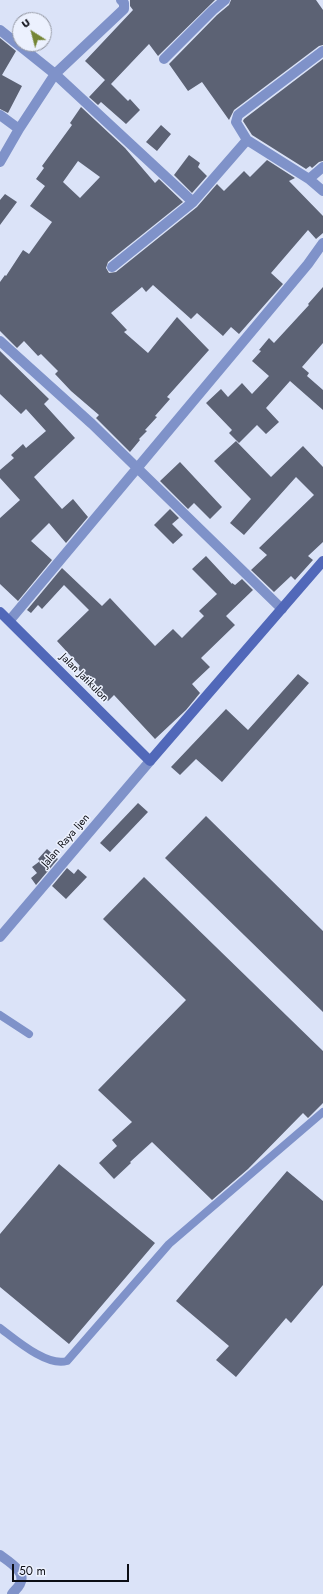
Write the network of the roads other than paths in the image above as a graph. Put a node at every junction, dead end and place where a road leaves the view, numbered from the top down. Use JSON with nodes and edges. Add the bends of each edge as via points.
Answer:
{"nodes":[{"id":1,"x":121,"y":0,"type":"edge"},
{"id":2,"x":225,"y":0,"type":"edge"},
{"id":3,"x":0,"y":30,"type":"edge"},
{"id":4,"x":323,"y":51,"type":"edge"},
{"id":5,"x":164,"y":59,"type":"dead end"},
{"id":6,"x":55,"y":74,"type":"junction"},
{"id":7,"x":0,"y":116,"type":"edge"},
{"id":8,"x":19,"y":129,"type":"junction"},
{"id":9,"x":247,"y":140,"type":"junction"},
{"id":10,"x":0,"y":162,"type":"edge"},
{"id":11,"x":323,"y":167,"type":"edge"},
{"id":12,"x":309,"y":179,"type":"junction"},
{"id":13,"x":323,"y":191,"type":"edge"},
{"id":14,"x":192,"y":202,"type":"junction"},
{"id":15,"x":323,"y":243,"type":"edge"},
{"id":16,"x":112,"y":268,"type":"dead end"},
{"id":17,"x":0,"y":341,"type":"edge"},
{"id":18,"x":138,"y":469,"type":"junction"},
{"id":19,"x":323,"y":561,"type":"edge"},
{"id":20,"x":282,"y":609,"type":"junction"},
{"id":21,"x":0,"y":612,"type":"edge"},
{"id":22,"x":10,"y":620,"type":"junction"},
{"id":23,"x":150,"y":762,"type":"junction"},
{"id":24,"x":0,"y":937,"type":"edge"},
{"id":25,"x":0,"y":1015,"type":"edge"},
{"id":26,"x":29,"y":1034,"type":"dead end"},
{"id":27,"x":323,"y":1112,"type":"edge"},
{"id":28,"x":0,"y":1328,"type":"edge"},
{"id":29,"x":0,"y":1554,"type":"edge"},
{"id":30,"x":12,"y":1594,"type":"edge"}],
"edges":[{"from":1,"to":6,"type":"street","via":[[124,9]]},
{"from":2,"to":5,"type":"street"},
{"from":3,"to":6,"type":"street"},
{"from":4,"to":9,"type":"street","via":[[238,115],[236,122]]},
{"from":6,"to":8,"type":"street"},
{"from":6,"to":14,"type":"street"},
{"from":7,"to":8,"type":"street"},
{"from":8,"to":10,"type":"street"},
{"from":9,"to":12,"type":"street"},
{"from":9,"to":14,"type":"street"},
{"from":11,"to":12,"type":"street"},
{"from":12,"to":13,"type":"street"},
{"from":14,"to":16,"type":"street"},
{"from":15,"to":18,"type":"street"},
{"from":17,"to":18,"type":"street"},
{"from":18,"to":20,"type":"street"},
{"from":18,"to":22,"type":"street"},
{"from":19,"to":20,"type":"main road"},
{"from":20,"to":23,"type":"main road"},
{"from":21,"to":22,"type":"main road","name":"Jalan Jatikulon"},
{"from":22,"to":23,"type":"main road","name":"Jalan Jatikulon"},
{"from":23,"to":24,"type":"street","name":"Jalan Raya Ijen"},
{"from":25,"to":26,"type":"lane"},
{"from":27,"to":28,"type":"lane","via":[[169,1244],[67,1361],[50,1361]]},
{"from":29,"to":30,"type":"street","via":[[20,1573],[22,1579]]}]}
